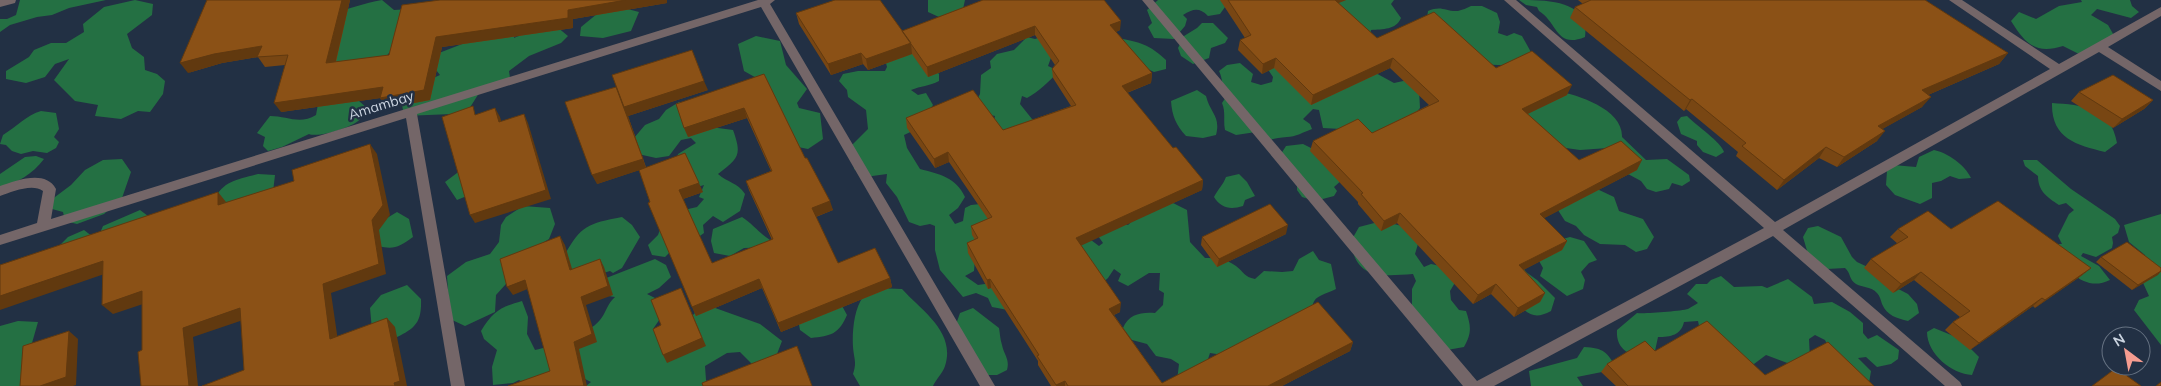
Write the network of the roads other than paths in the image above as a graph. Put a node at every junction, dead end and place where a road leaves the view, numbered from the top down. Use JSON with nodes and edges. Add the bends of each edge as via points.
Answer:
{"nodes":[{"id":1,"x":11,"y":0,"type":"edge"},
{"id":2,"x":1147,"y":0,"type":"edge"},
{"id":3,"x":1509,"y":0,"type":"edge"},
{"id":4,"x":1954,"y":0,"type":"edge"},
{"id":5,"x":767,"y":1,"type":"edge"},
{"id":6,"x":0,"y":3,"type":"edge"},
{"id":7,"x":2161,"y":10,"type":"edge"},
{"id":8,"x":2099,"y":48,"type":"junction"},
{"id":9,"x":2058,"y":69,"type":"junction"},
{"id":10,"x":2161,"y":87,"type":"edge"},
{"id":11,"x":411,"y":112,"type":"junction"},
{"id":12,"x":0,"y":191,"type":"edge"},
{"id":13,"x":43,"y":226,"type":"junction"},
{"id":14,"x":1774,"y":229,"type":"junction"},
{"id":15,"x":0,"y":240,"type":"edge"},
{"id":16,"x":458,"y":386,"type":"edge"},
{"id":17,"x":988,"y":386,"type":"edge"},
{"id":18,"x":1472,"y":386,"type":"edge"},
{"id":19,"x":1481,"y":386,"type":"edge"},
{"id":20,"x":1955,"y":386,"type":"edge"}],
"edges":[{"from":1,"to":6,"type":"street"},
{"from":2,"to":18,"type":"street"},
{"from":3,"to":14,"type":"street"},
{"from":4,"to":9,"type":"street"},
{"from":5,"to":11,"type":"street","name":"Amambay"},
{"from":5,"to":17,"type":"street"},
{"from":7,"to":8,"type":"street"},
{"from":8,"to":9,"type":"street"},
{"from":8,"to":10,"type":"street"},
{"from":9,"to":14,"type":"street"},
{"from":11,"to":13,"type":"street","name":"Amambay"},
{"from":11,"to":16,"type":"street"},
{"from":12,"to":13,"type":"street","via":[[38,182],[45,184],[50,189]]},
{"from":13,"to":15,"type":"street","name":"Amambay"},
{"from":14,"to":19,"type":"street"},
{"from":14,"to":20,"type":"street"}]}
